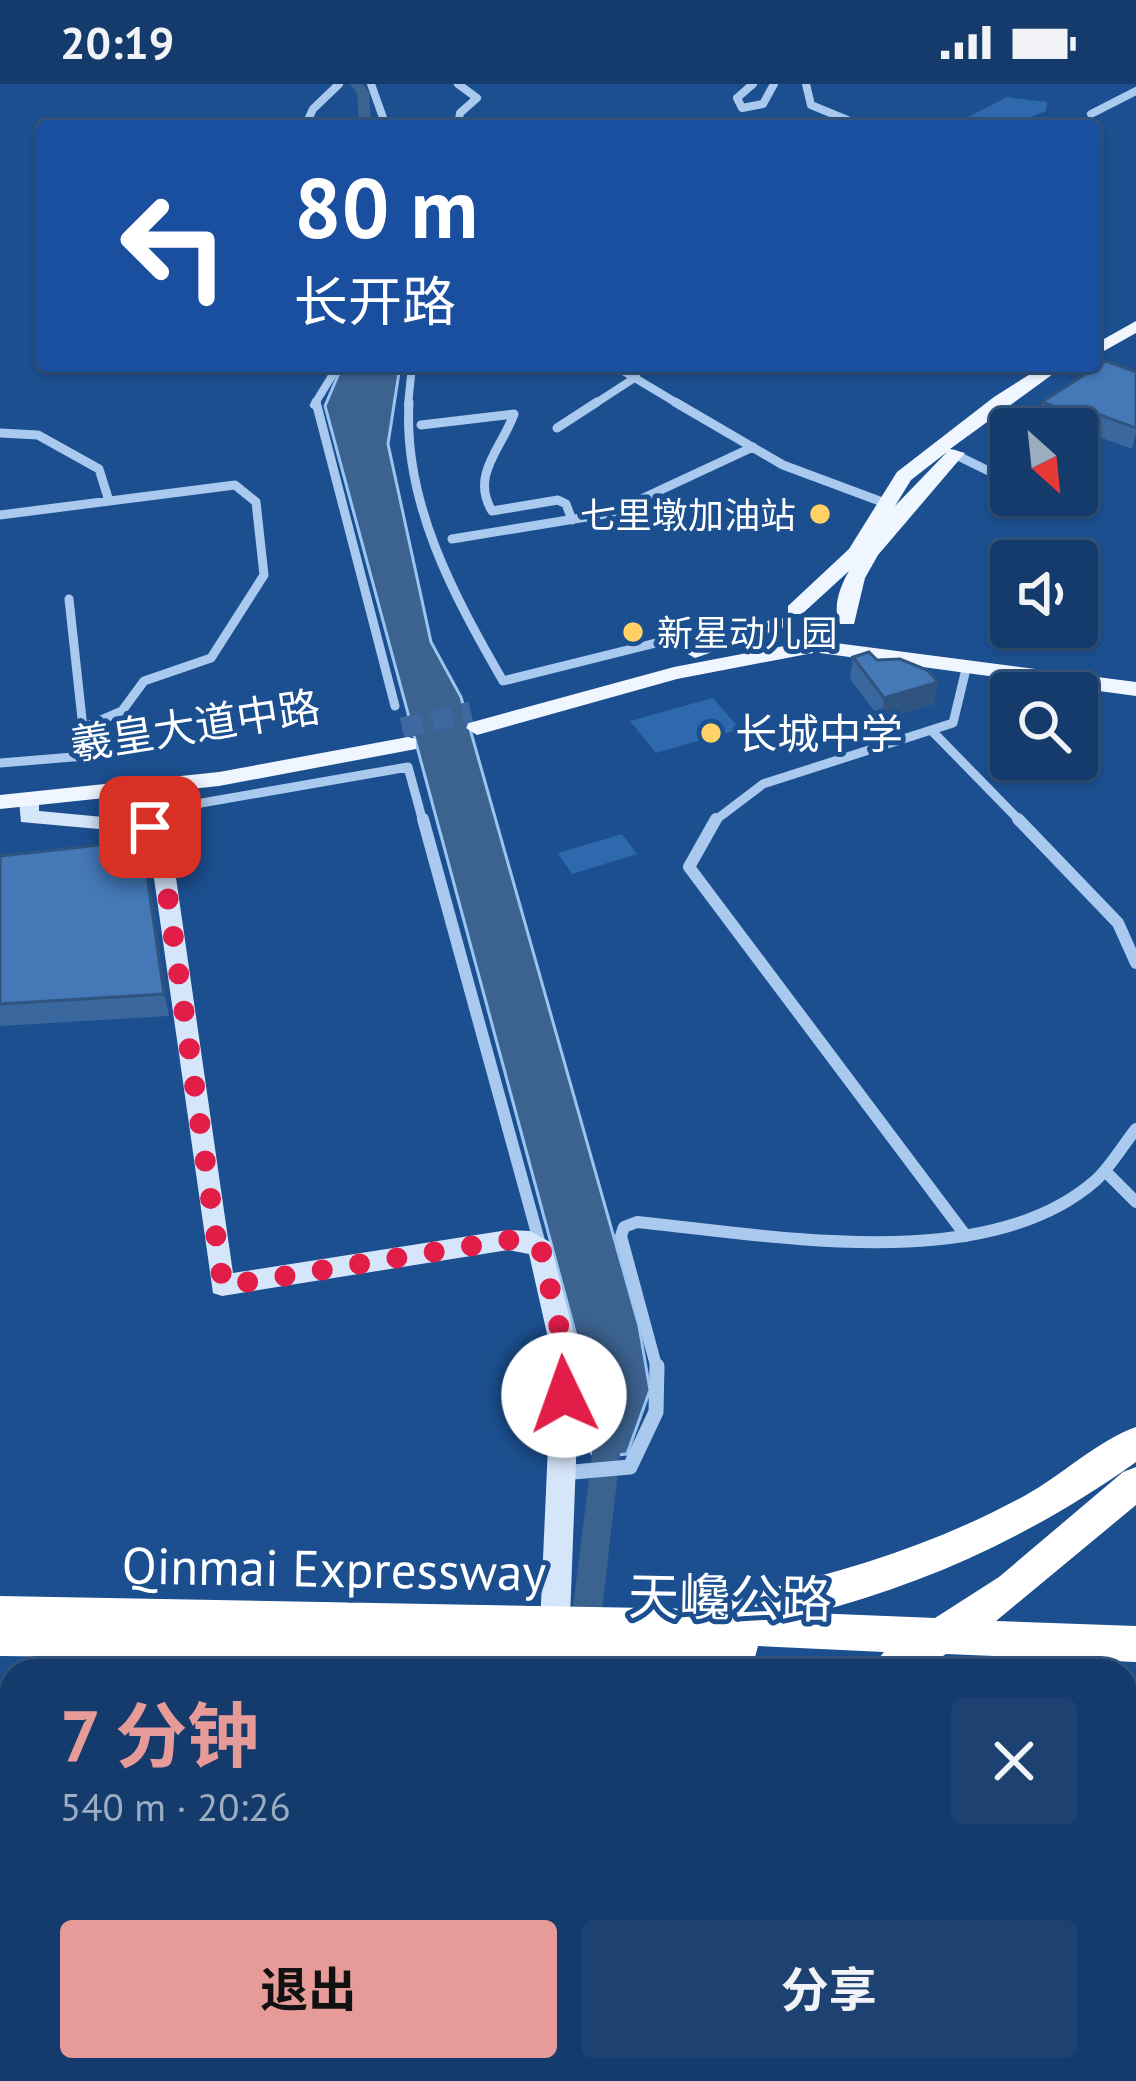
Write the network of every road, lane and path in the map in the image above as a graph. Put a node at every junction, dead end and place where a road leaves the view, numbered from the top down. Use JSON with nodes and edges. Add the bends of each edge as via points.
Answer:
{"nodes":[{"id":1,"x":339,"y":84,"type":"edge"},
{"id":2,"x":370,"y":84,"type":"edge"},
{"id":3,"x":458,"y":84,"type":"edge"},
{"id":4,"x":753,"y":84,"type":"edge"},
{"id":5,"x":774,"y":84,"type":"edge"},
{"id":6,"x":806,"y":84,"type":"edge"},
{"id":7,"x":1136,"y":91,"type":"edge"},
{"id":8,"x":1090,"y":114,"type":"dead end"},
{"id":9,"x":308,"y":120,"type":"edge"},
{"id":10,"x":384,"y":120,"type":"edge"},
{"id":11,"x":459,"y":120,"type":"edge"},
{"id":12,"x":848,"y":120,"type":"edge"},
{"id":13,"x":1136,"y":321,"type":"edge"},
{"id":14,"x":1101,"y":339,"type":"edge"},
{"id":15,"x":1101,"y":347,"type":"edge"},
{"id":16,"x":334,"y":372,"type":"edge"},
{"id":17,"x":412,"y":372,"type":"edge"},
{"id":18,"x":626,"y":372,"type":"edge"},
{"id":19,"x":1046,"y":372,"type":"edge"},
{"id":20,"x":1063,"y":372,"type":"edge"},
{"id":21,"x":636,"y":377,"type":"junction"},
{"id":22,"x":421,"y":425,"type":"dead end"},
{"id":23,"x":556,"y":428,"type":"dead end"},
{"id":24,"x":0,"y":433,"type":"edge"},
{"id":25,"x":753,"y":447,"type":"junction"},
{"id":26,"x":954,"y":454,"type":"junction"},
{"id":27,"x":990,"y":472,"type":"edge"},
{"id":28,"x":109,"y":501,"type":"junction"},
{"id":29,"x":885,"y":503,"type":"junction"},
{"id":30,"x":0,"y":515,"type":"edge"},
{"id":31,"x":572,"y":520,"type":"junction"},
{"id":32,"x":452,"y":539,"type":"dead end"},
{"id":33,"x":69,"y":599,"type":"dead end"},
{"id":34,"x":786,"y":616,"type":"junction"},
{"id":35,"x":849,"y":627,"type":"junction"},
{"id":36,"x":714,"y":647,"type":"junction"},
{"id":37,"x":816,"y":648,"type":"junction"},
{"id":38,"x":968,"y":665,"type":"junction"},
{"id":39,"x":1136,"y":686,"type":"edge"},
{"id":40,"x":402,"y":726,"type":"junction"},
{"id":41,"x":83,"y":728,"type":"junction"},
{"id":42,"x":934,"y":733,"type":"junction"},
{"id":43,"x":0,"y":763,"type":"edge"},
{"id":44,"x":0,"y":790,"type":"edge"},
{"id":45,"x":29,"y":800,"type":"junction"},
{"id":46,"x":0,"y":802,"type":"edge"},
{"id":47,"x":98,"y":821,"type":"junction"},
{"id":48,"x":1136,"y":963,"type":"edge"},
{"id":49,"x":1136,"y":1129,"type":"edge"},
{"id":50,"x":1106,"y":1172,"type":"junction"},
{"id":51,"x":1136,"y":1202,"type":"edge"},
{"id":52,"x":966,"y":1236,"type":"junction"},
{"id":53,"x":541,"y":1249,"type":"junction"},
{"id":54,"x":1136,"y":1442,"type":"edge"},
{"id":55,"x":573,"y":1472,"type":"junction"},
{"id":56,"x":1136,"y":1483,"type":"edge"},
{"id":57,"x":0,"y":1613,"type":"edge"},
{"id":58,"x":658,"y":1625,"type":"junction"},
{"id":59,"x":17,"y":1638,"type":"edge"},
{"id":60,"x":1136,"y":1644,"type":"edge"},
{"id":61,"x":891,"y":1654,"type":"edge"},
{"id":62,"x":1136,"y":1656,"type":"edge"},
{"id":63,"x":135,"y":1659,"type":"edge"},
{"id":64,"x":554,"y":1659,"type":"edge"}],
"edges":[{"from":1,"to":9,"type":"street"},
{"from":2,"to":10,"type":"street"},
{"from":3,"to":11,"type":"street","via":[[477,98]]},
{"from":4,"to":5,"type":"street","via":[[735,102],[742,109],[763,104]]},
{"from":6,"to":12,"type":"street","via":[[812,105]]},
{"from":7,"to":8,"type":"street"},
{"from":13,"to":14,"type":"main road"},
{"from":13,"to":15,"type":"main road"},
{"from":16,"to":40,"type":"street","via":[[314,405]]},
{"from":17,"to":36,"type":"street","via":[[406,438],[419,494],[446,586],[502,681],[684,636]]},
{"from":18,"to":21,"type":"street"},
{"from":19,"to":29,"type":"main road","via":[[930,453]]},
{"from":20,"to":26,"type":"main road"},
{"from":21,"to":23,"type":"street"},
{"from":21,"to":25,"type":"street"},
{"from":22,"to":31,"type":"street","via":[[514,414],[480,480],[480,497],[492,511],[558,500]]},
{"from":24,"to":28,"type":"street","via":[[38,435],[99,469]]},
{"from":25,"to":29,"type":"street"},
{"from":25,"to":31,"type":"street","via":[[638,503]]},
{"from":26,"to":27,"type":"street"},
{"from":26,"to":35,"type":"main road","via":[[855,577],[844,597]]},
{"from":28,"to":30,"type":"street"},
{"from":28,"to":41,"type":"street","via":[[236,485],[256,502],[264,575],[211,658],[144,680],[122,711]]},
{"from":29,"to":34,"type":"main road","via":[[842,570]]},
{"from":31,"to":32,"type":"street"},
{"from":33,"to":41,"type":"street"},
{"from":34,"to":35,"type":"main road","via":[[824,609]]},
{"from":34,"to":36,"type":"main road"},
{"from":34,"to":37,"type":"main road","via":[[785,640]]},
{"from":35,"to":37,"type":"main road"},
{"from":35,"to":39,"type":"main road","via":[[915,651]]},
{"from":36,"to":37,"type":"main road","via":[[474,720]]},
{"from":37,"to":38,"type":"main road"},
{"from":38,"to":39,"type":"main road"},
{"from":38,"to":42,"type":"street","via":[[953,723]]},
{"from":40,"to":44,"type":"main road","name":"羲皇大道中路","via":[[215,764]]},
{"from":40,"to":45,"type":"main road","name":"羲皇大道中路","via":[[219,779]]},
{"from":41,"to":43,"type":"street","via":[[85,756]]},
{"from":42,"to":48,"type":"street","via":[[1118,922]]},
{"from":42,"to":52,"type":"street","via":[[747,792],[711,821],[689,867]]},
{"from":45,"to":46,"type":"main road","name":"羲皇大道中路"},
{"from":45,"to":47,"type":"street","via":[[28,817]]},
{"from":47,"to":53,"type":"street","via":[[408,767]]},
{"from":47,"to":53,"type":"street","via":[[150,827],[160,842],[223,1286],[508,1240]]},
{"from":49,"to":50,"type":"street"},
{"from":50,"to":51,"type":"street"},
{"from":50,"to":52,"type":"street","via":[[1081,1196]]},
{"from":52,"to":55,"type":"street","via":[[926,1242],[624,1227],[661,1364],[658,1393],[630,1467]]},
{"from":53,"to":55,"type":"street","via":[[566,1357]]},
{"from":54,"to":58,"type":"highway","via":[[991,1532],[858,1586]]},
{"from":55,"to":64,"type":"street"},
{"from":56,"to":61,"type":"highway","via":[[1012,1589]]},
{"from":57,"to":58,"type":"highway","name":"Qinmai Expressway"},
{"from":58,"to":61,"type":"highway","name":"天巉公路"},
{"from":59,"to":62,"type":"highway","name":"天巉公路"},
{"from":59,"to":63,"type":"highway"},
{"from":60,"to":61,"type":"highway","name":"天巉公路"}]}
